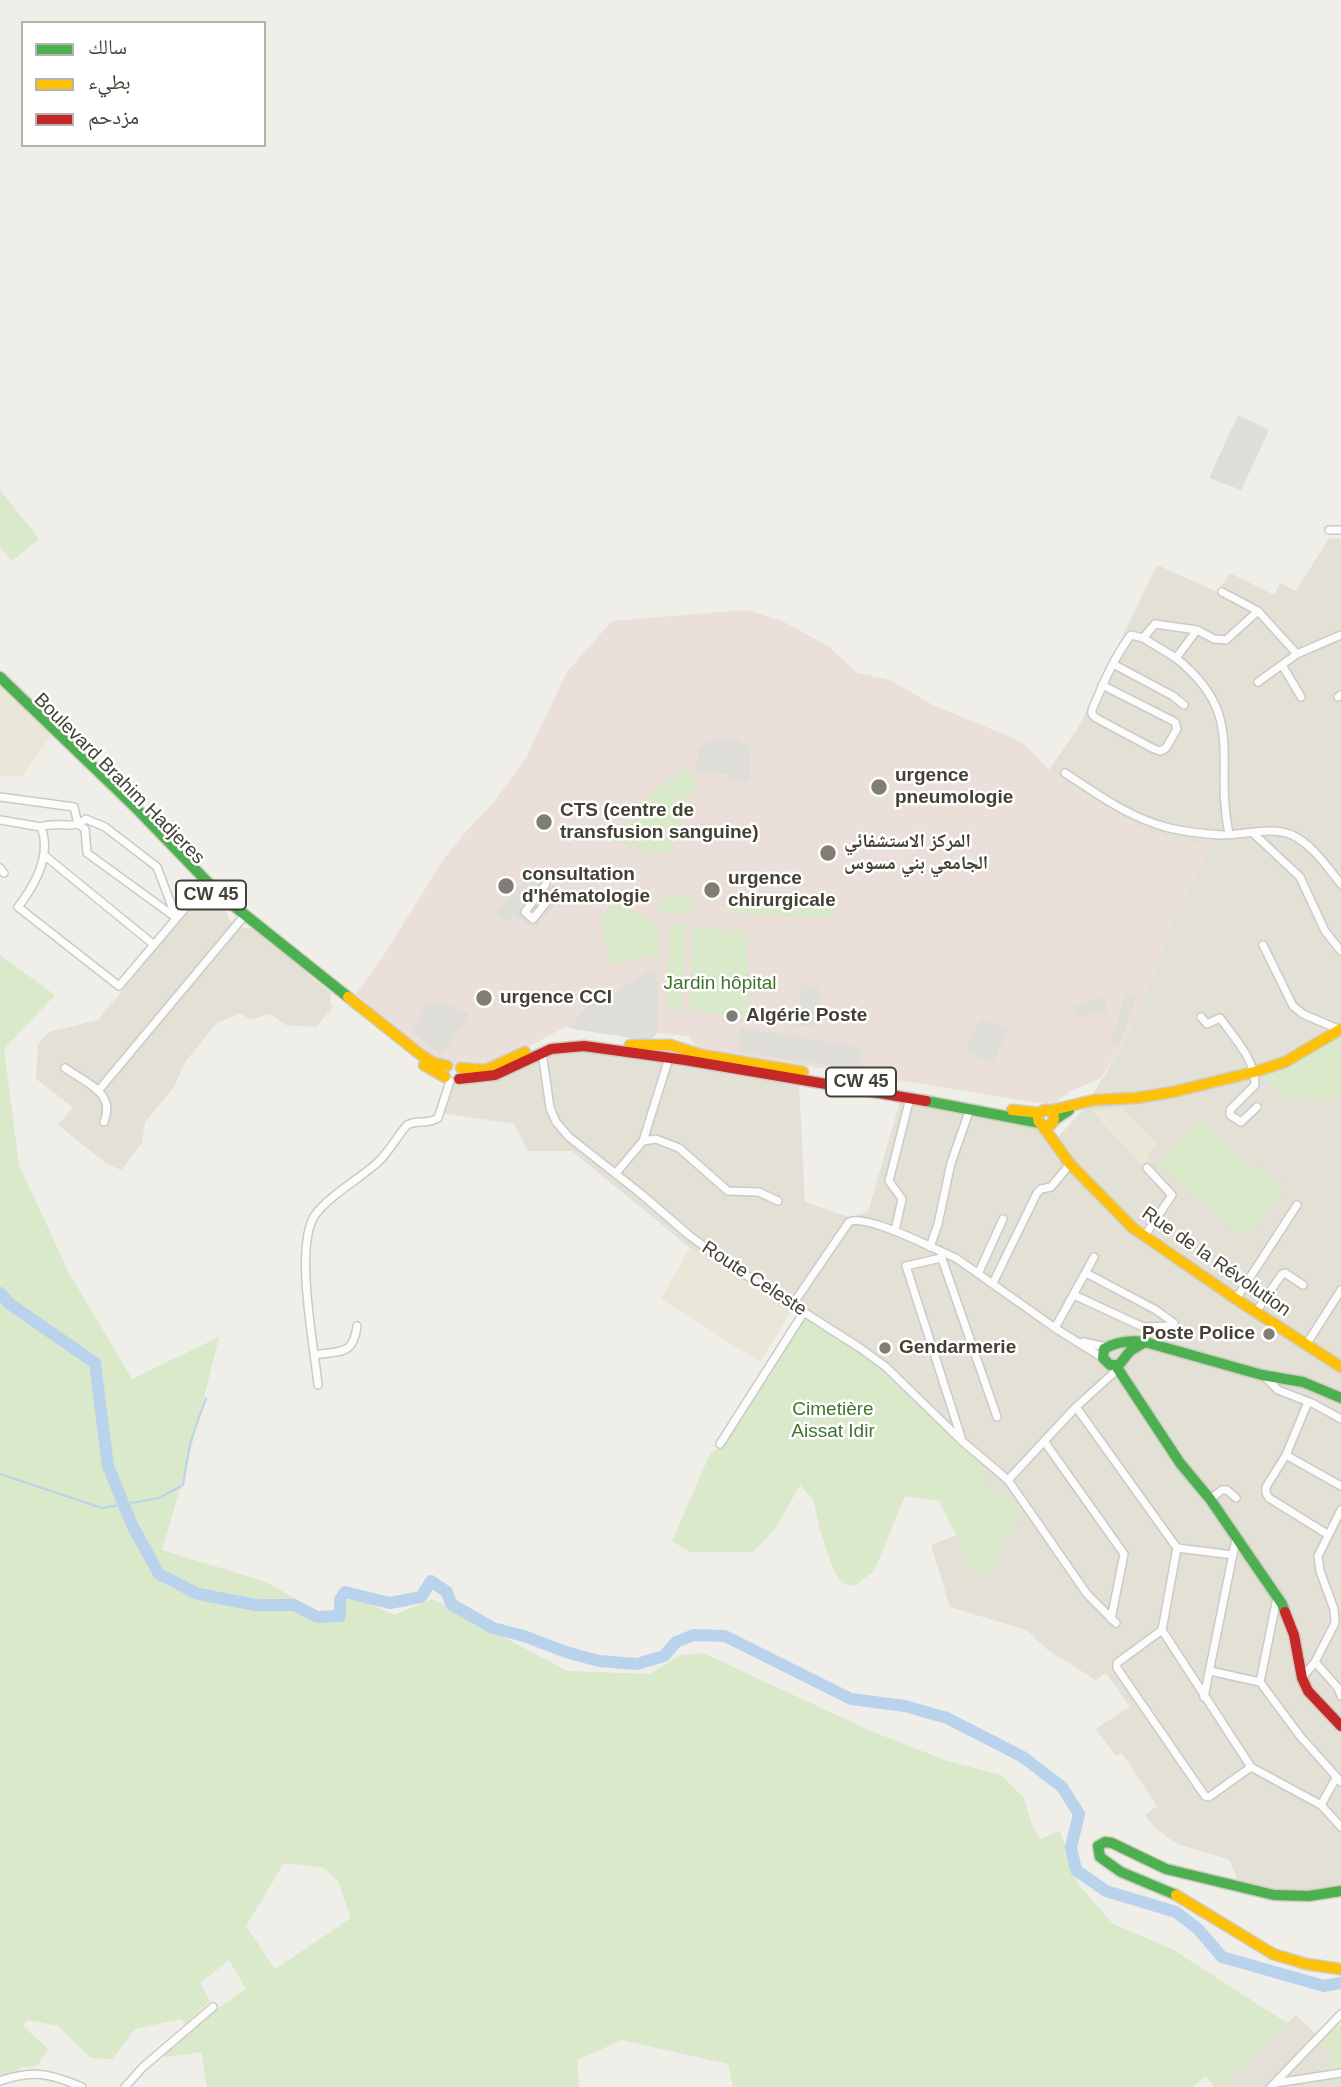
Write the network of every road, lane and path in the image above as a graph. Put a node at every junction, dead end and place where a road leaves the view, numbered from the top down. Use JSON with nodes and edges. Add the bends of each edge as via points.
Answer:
{"nodes":[{"id":1,"x":1329,"y":530,"type":"dead end"},
{"id":2,"x":1341,"y":530,"type":"edge"},
{"id":3,"x":1222,"y":592,"type":"dead end"},
{"id":4,"x":1258,"y":611,"type":"junction"},
{"id":5,"x":1197,"y":630,"type":"junction"},
{"id":6,"x":1341,"y":635,"type":"edge"},
{"id":7,"x":1143,"y":638,"type":"junction"},
{"id":8,"x":1297,"y":654,"type":"junction"},
{"id":9,"x":1176,"y":658,"type":"junction"},
{"id":10,"x":1113,"y":664,"type":"junction"},
{"id":11,"x":1282,"y":665,"type":"junction"},
{"id":12,"x":0,"y":677,"type":"edge"},
{"id":13,"x":1258,"y":682,"type":"dead end"},
{"id":14,"x":1102,"y":685,"type":"junction"},
{"id":15,"x":0,"y":686,"type":"edge"},
{"id":16,"x":1301,"y":697,"type":"dead end"},
{"id":17,"x":1185,"y":705,"type":"dead end"},
{"id":18,"x":1065,"y":774,"type":"dead end"},
{"id":19,"x":0,"y":797,"type":"edge"},
{"id":20,"x":0,"y":820,"type":"edge"},
{"id":21,"x":78,"y":824,"type":"junction"},
{"id":22,"x":41,"y":827,"type":"junction"},
{"id":23,"x":1253,"y":832,"type":"junction"},
{"id":24,"x":1229,"y":834,"type":"junction"},
{"id":25,"x":44,"y":855,"type":"junction"},
{"id":26,"x":546,"y":884,"type":"dead end"},
{"id":27,"x":1341,"y":884,"type":"edge"},
{"id":28,"x":203,"y":887,"type":"junction"},
{"id":29,"x":555,"y":891,"type":"dead end"},
{"id":30,"x":176,"y":917,"type":"junction"},
{"id":31,"x":242,"y":918,"type":"junction"},
{"id":32,"x":153,"y":944,"type":"junction"},
{"id":33,"x":1264,"y":946,"type":"dead end"},
{"id":34,"x":1341,"y":951,"type":"edge"},
{"id":35,"x":1201,"y":1017,"type":"dead end"},
{"id":36,"x":1340,"y":1029,"type":"edge"},
{"id":37,"x":682,"y":1048,"type":"junction"},
{"id":38,"x":542,"y":1052,"type":"junction"},
{"id":39,"x":663,"y":1053,"type":"junction"},
{"id":40,"x":682,"y":1059,"type":"junction"},
{"id":41,"x":65,"y":1068,"type":"dead end"},
{"id":42,"x":1254,"y":1072,"type":"junction"},
{"id":43,"x":452,"y":1074,"type":"junction"},
{"id":44,"x":98,"y":1091,"type":"junction"},
{"id":45,"x":910,"y":1098,"type":"junction"},
{"id":46,"x":1258,"y":1107,"type":"dead end"},
{"id":47,"x":970,"y":1109,"type":"junction"},
{"id":48,"x":1046,"y":1119,"type":"junction"},
{"id":49,"x":104,"y":1122,"type":"dead end"},
{"id":50,"x":643,"y":1141,"type":"junction"},
{"id":51,"x":1070,"y":1164,"type":"junction"},
{"id":52,"x":1147,"y":1168,"type":"dead end"},
{"id":53,"x":616,"y":1173,"type":"junction"},
{"id":54,"x":778,"y":1201,"type":"dead end"},
{"id":55,"x":1297,"y":1205,"type":"dead end"},
{"id":56,"x":1003,"y":1219,"type":"dead end"},
{"id":57,"x":895,"y":1231,"type":"junction"},
{"id":58,"x":1144,"y":1237,"type":"junction"},
{"id":59,"x":930,"y":1247,"type":"junction"},
{"id":60,"x":941,"y":1255,"type":"junction"},
{"id":61,"x":1094,"y":1257,"type":"dead end"},
{"id":62,"x":979,"y":1272,"type":"junction"},
{"id":63,"x":1086,"y":1273,"type":"junction"},
{"id":64,"x":993,"y":1283,"type":"junction"},
{"id":65,"x":1303,"y":1285,"type":"dead end"},
{"id":66,"x":1341,"y":1290,"type":"edge"},
{"id":67,"x":1074,"y":1295,"type":"junction"},
{"id":68,"x":1236,"y":1299,"type":"junction"},
{"id":69,"x":793,"y":1304,"type":"junction"},
{"id":70,"x":804,"y":1312,"type":"junction"},
{"id":71,"x":1256,"y":1312,"type":"junction"},
{"id":72,"x":357,"y":1326,"type":"dead end"},
{"id":73,"x":1055,"y":1328,"type":"junction"},
{"id":74,"x":1079,"y":1341,"type":"junction"},
{"id":75,"x":1145,"y":1342,"type":"junction"},
{"id":76,"x":1118,"y":1345,"type":"junction"},
{"id":77,"x":1307,"y":1345,"type":"junction"},
{"id":78,"x":1106,"y":1347,"type":"junction"},
{"id":79,"x":315,"y":1354,"type":"junction"},
{"id":80,"x":1125,"y":1356,"type":"junction"},
{"id":81,"x":1103,"y":1358,"type":"junction"},
{"id":82,"x":1341,"y":1367,"type":"edge"},
{"id":83,"x":1117,"y":1368,"type":"junction"},
{"id":84,"x":1262,"y":1375,"type":"junction"},
{"id":85,"x":318,"y":1385,"type":"dead end"},
{"id":86,"x":1341,"y":1398,"type":"edge"},
{"id":87,"x":1308,"y":1402,"type":"junction"},
{"id":88,"x":1076,"y":1407,"type":"junction"},
{"id":89,"x":997,"y":1417,"type":"dead end"},
{"id":90,"x":1341,"y":1419,"type":"edge"},
{"id":91,"x":962,"y":1441,"type":"junction"},
{"id":92,"x":1044,"y":1441,"type":"junction"},
{"id":93,"x":720,"y":1444,"type":"dead end"},
{"id":94,"x":1286,"y":1454,"type":"junction"},
{"id":95,"x":1008,"y":1480,"type":"junction"},
{"id":96,"x":1341,"y":1486,"type":"edge"},
{"id":97,"x":1237,"y":1498,"type":"dead end"},
{"id":98,"x":1210,"y":1499,"type":"junction"},
{"id":99,"x":1341,"y":1510,"type":"edge"},
{"id":100,"x":1328,"y":1534,"type":"junction"},
{"id":101,"x":1236,"y":1539,"type":"junction"},
{"id":102,"x":1177,"y":1548,"type":"junction"},
{"id":103,"x":1233,"y":1555,"type":"junction"},
{"id":104,"x":1278,"y":1598,"type":"junction"},
{"id":105,"x":1338,"y":1621,"type":"edge"},
{"id":106,"x":1162,"y":1630,"type":"junction"},
{"id":107,"x":1315,"y":1662,"type":"junction"},
{"id":108,"x":1210,"y":1671,"type":"junction"},
{"id":109,"x":1302,"y":1678,"type":"junction"},
{"id":110,"x":1260,"y":1682,"type":"junction"},
{"id":111,"x":1341,"y":1696,"type":"edge"},
{"id":112,"x":1204,"y":1697,"type":"junction"},
{"id":113,"x":1341,"y":1726,"type":"edge"},
{"id":114,"x":1251,"y":1767,"type":"junction"},
{"id":115,"x":1339,"y":1780,"type":"edge"},
{"id":116,"x":1321,"y":1805,"type":"junction"},
{"id":117,"x":1341,"y":1826,"type":"edge"},
{"id":118,"x":1341,"y":1891,"type":"edge"},
{"id":119,"x":1341,"y":1969,"type":"edge"},
{"id":120,"x":213,"y":2007,"type":"dead end"},
{"id":121,"x":1341,"y":2014,"type":"edge"},
{"id":122,"x":1341,"y":2073,"type":"edge"},
{"id":123,"x":0,"y":2081,"type":"edge"},
{"id":124,"x":1272,"y":2085,"type":"edge"},
{"id":125,"x":82,"y":2087,"type":"edge"},
{"id":126,"x":125,"y":2087,"type":"edge"}],
"edges":[{"from":1,"to":2,"type":"street"},
{"from":3,"to":4,"type":"street"},
{"from":4,"to":5,"type":"street","via":[[1226,640]]},
{"from":4,"to":8,"type":"street"},
{"from":5,"to":7,"type":"street","via":[[1155,624]]},
{"from":5,"to":9,"type":"street"},
{"from":6,"to":8,"type":"street"},
{"from":7,"to":9,"type":"street"},
{"from":7,"to":10,"type":"street","via":[[1131,635]]},
{"from":8,"to":11,"type":"street"},
{"from":9,"to":24,"type":"street","via":[[1196,674],[1221,718]]},
{"from":10,"to":14,"type":"street"},
{"from":10,"to":17,"type":"street"},
{"from":11,"to":13,"type":"street"},
{"from":11,"to":16,"type":"street"},
{"from":12,"to":31,"type":"main road"},
{"from":14,"to":14,"type":"street","via":[[1092,714],[1154,749],[1166,748],[1177,729],[1175,722]]},
{"from":15,"to":28,"type":"main road","name":"Boulevard Brahim Hadjeres","number":"CW 45"},
{"from":18,"to":24,"type":"street","via":[[1147,821]]},
{"from":19,"to":21,"type":"street","via":[[74,807]]},
{"from":20,"to":22,"type":"street"},
{"from":21,"to":22,"type":"street"},
{"from":21,"to":30,"type":"street","via":[[86,829],[87,853]]},
{"from":21,"to":30,"type":"street","via":[[86,819],[105,827],[157,867]]},
{"from":22,"to":25,"type":"street","via":[[46,840]]},
{"from":23,"to":24,"type":"street"},
{"from":23,"to":27,"type":"street","via":[[1281,831],[1293,836],[1316,854]]},
{"from":23,"to":34,"type":"street","via":[[1300,877],[1325,931]]},
{"from":25,"to":32,"type":"street"},
{"from":25,"to":32,"type":"street","via":[[32,890],[18,907],[120,986]]},
{"from":26,"to":29,"type":"street","via":[[525,912],[528,917],[533,919]]},
{"from":28,"to":30,"type":"street"},
{"from":28,"to":31,"type":"main road","name":"Boulevard Brahim Hadjeres","number":"CW 45"},
{"from":30,"to":32,"type":"street"},
{"from":31,"to":43,"type":"main road","name":"Boulevard Brahim Hadjeres","number":"CW 45","via":[[417,1061]]},
{"from":31,"to":44,"type":"street"},
{"from":33,"to":36,"type":"street","via":[[1293,1006]]},
{"from":35,"to":42,"type":"street","via":[[1207,1024],[1220,1018]]},
{"from":36,"to":42,"type":"main road","via":[[1285,1062]]},
{"from":37,"to":39,"type":"main road","number":"CW 45"},
{"from":37,"to":40,"type":"main road"},
{"from":37,"to":48,"type":"main road","number":"CW 45"},
{"from":38,"to":39,"type":"main road","number":"CW 45","via":[[584,1046]]},
{"from":38,"to":43,"type":"main road","number":"CW 45","via":[[495,1075]]},
{"from":38,"to":53,"type":"street","name":"Route Celeste","via":[[556,1122]]},
{"from":39,"to":40,"type":"main road","number":"CW 45"},
{"from":39,"to":43,"type":"main road","via":[[570,1039],[533,1049],[485,1071]]},
{"from":39,"to":50,"type":"street"},
{"from":40,"to":45,"type":"main road","number":"CW 45"},
{"from":41,"to":44,"type":"street"},
{"from":42,"to":46,"type":"street","via":[[1256,1084],[1230,1114],[1241,1122]]},
{"from":42,"to":48,"type":"main road","via":[[1173,1092],[1094,1100]]},
{"from":43,"to":79,"type":"street","via":[[438,1118],[407,1125],[384,1156],[318,1212],[311,1224],[305,1254]]},
{"from":44,"to":49,"type":"street","via":[[108,1105]]},
{"from":45,"to":47,"type":"main road","number":"CW 45"},
{"from":45,"to":57,"type":"street","via":[[889,1181],[902,1199]]},
{"from":47,"to":48,"type":"main road","number":"CW 45"},
{"from":47,"to":59,"type":"street"},
{"from":48,"to":51,"type":"main road","name":"Rue de la Révolution","via":[[1054,1143]]},
{"from":50,"to":53,"type":"street"},
{"from":50,"to":54,"type":"street","via":[[656,1139],[679,1148],[728,1191],[759,1192]]},
{"from":51,"to":58,"type":"main road","name":"Rue de la Révolution"},
{"from":51,"to":64,"type":"street","via":[[1051,1187],[1037,1193]]},
{"from":52,"to":58,"type":"street","via":[[1172,1195]]},
{"from":53,"to":69,"type":"street","name":"Route Celeste","via":[[690,1236]]},
{"from":55,"to":68,"type":"street"},
{"from":56,"to":62,"type":"street"},
{"from":57,"to":59,"type":"street"},
{"from":57,"to":69,"type":"street","via":[[861,1220],[849,1222]]},
{"from":58,"to":68,"type":"main road","name":"Rue de la Révolution"},
{"from":59,"to":60,"type":"street"},
{"from":60,"to":62,"type":"street"},
{"from":60,"to":89,"type":"street"},
{"from":60,"to":91,"type":"street","via":[[906,1266]]},
{"from":61,"to":63,"type":"street"},
{"from":62,"to":64,"type":"street"},
{"from":63,"to":67,"type":"street"},
{"from":63,"to":67,"type":"street","via":[[1174,1323],[1143,1327]]},
{"from":64,"to":73,"type":"street"},
{"from":65,"to":71,"type":"street","via":[[1282,1273]]},
{"from":66,"to":77,"type":"street"},
{"from":67,"to":73,"type":"street"},
{"from":68,"to":71,"type":"main road","name":"Rue de la Révolution"},
{"from":69,"to":70,"type":"street","name":"Route Celeste"},
{"from":70,"to":91,"type":"street","name":"Route Celeste","via":[[886,1367]]},
{"from":70,"to":93,"type":"street"},
{"from":71,"to":77,"type":"main road","name":"Rue de la Révolution"},
{"from":72,"to":79,"type":"street","via":[[349,1348]]},
{"from":73,"to":74,"type":"street"},
{"from":74,"to":78,"type":"street"},
{"from":74,"to":81,"type":"street"},
{"from":75,"to":76,"type":"main road"},
{"from":75,"to":80,"type":"main road"},
{"from":75,"to":84,"type":"main road"},
{"from":76,"to":78,"type":"main road"},
{"from":76,"to":80,"type":"main road"},
{"from":77,"to":82,"type":"main road","name":"Rue de la Révolution"},
{"from":78,"to":81,"type":"main road"},
{"from":79,"to":85,"type":"street"},
{"from":80,"to":83,"type":"main road"},
{"from":81,"to":83,"type":"main road"},
{"from":83,"to":88,"type":"street"},
{"from":83,"to":98,"type":"main road"},
{"from":84,"to":86,"type":"main road","via":[[1303,1382]]},
{"from":84,"to":87,"type":"street","via":[[1278,1390]]},
{"from":87,"to":90,"type":"street"},
{"from":87,"to":94,"type":"street"},
{"from":88,"to":92,"type":"street"},
{"from":88,"to":102,"type":"street"},
{"from":91,"to":95,"type":"street","name":"Route Celeste"},
{"from":92,"to":95,"type":"street"},
{"from":92,"to":95,"type":"street","name":"Route Celeste","via":[[1124,1554],[1114,1621],[1087,1594]]},
{"from":94,"to":96,"type":"street"},
{"from":94,"to":100,"type":"street","via":[[1266,1487],[1267,1496]]},
{"from":97,"to":98,"type":"street","via":[[1222,1490]]},
{"from":98,"to":101,"type":"main road"},
{"from":99,"to":100,"type":"street"},
{"from":100,"to":105,"type":"street","via":[[1318,1564]]},
{"from":101,"to":103,"type":"street"},
{"from":101,"to":104,"type":"main road"},
{"from":102,"to":103,"type":"street"},
{"from":102,"to":106,"type":"street"},
{"from":103,"to":108,"type":"street"},
{"from":104,"to":109,"type":"main road","via":[[1294,1635]]},
{"from":104,"to":110,"type":"street"},
{"from":105,"to":107,"type":"street"},
{"from":106,"to":112,"type":"street"},
{"from":106,"to":114,"type":"street","via":[[1117,1663],[1117,1668],[1205,1796]]},
{"from":107,"to":109,"type":"street"},
{"from":107,"to":111,"type":"street"},
{"from":108,"to":110,"type":"street"},
{"from":108,"to":112,"type":"street"},
{"from":109,"to":113,"type":"main road","via":[[1308,1691]]},
{"from":110,"to":115,"type":"street"},
{"from":112,"to":114,"type":"street"},
{"from":114,"to":116,"type":"street"},
{"from":115,"to":116,"type":"street"},
{"from":116,"to":117,"type":"street"},
{"from":118,"to":119,"type":"main road","via":[[1274,1895],[1166,1869],[1112,1843],[1098,1846],[1102,1860],[1182,1898],[1273,1954]]},
{"from":120,"to":126,"type":"street"},
{"from":121,"to":124,"type":"street"},
{"from":122,"to":124,"type":"street"},
{"from":123,"to":125,"type":"street","via":[[27,2073],[52,2075]]}]}
